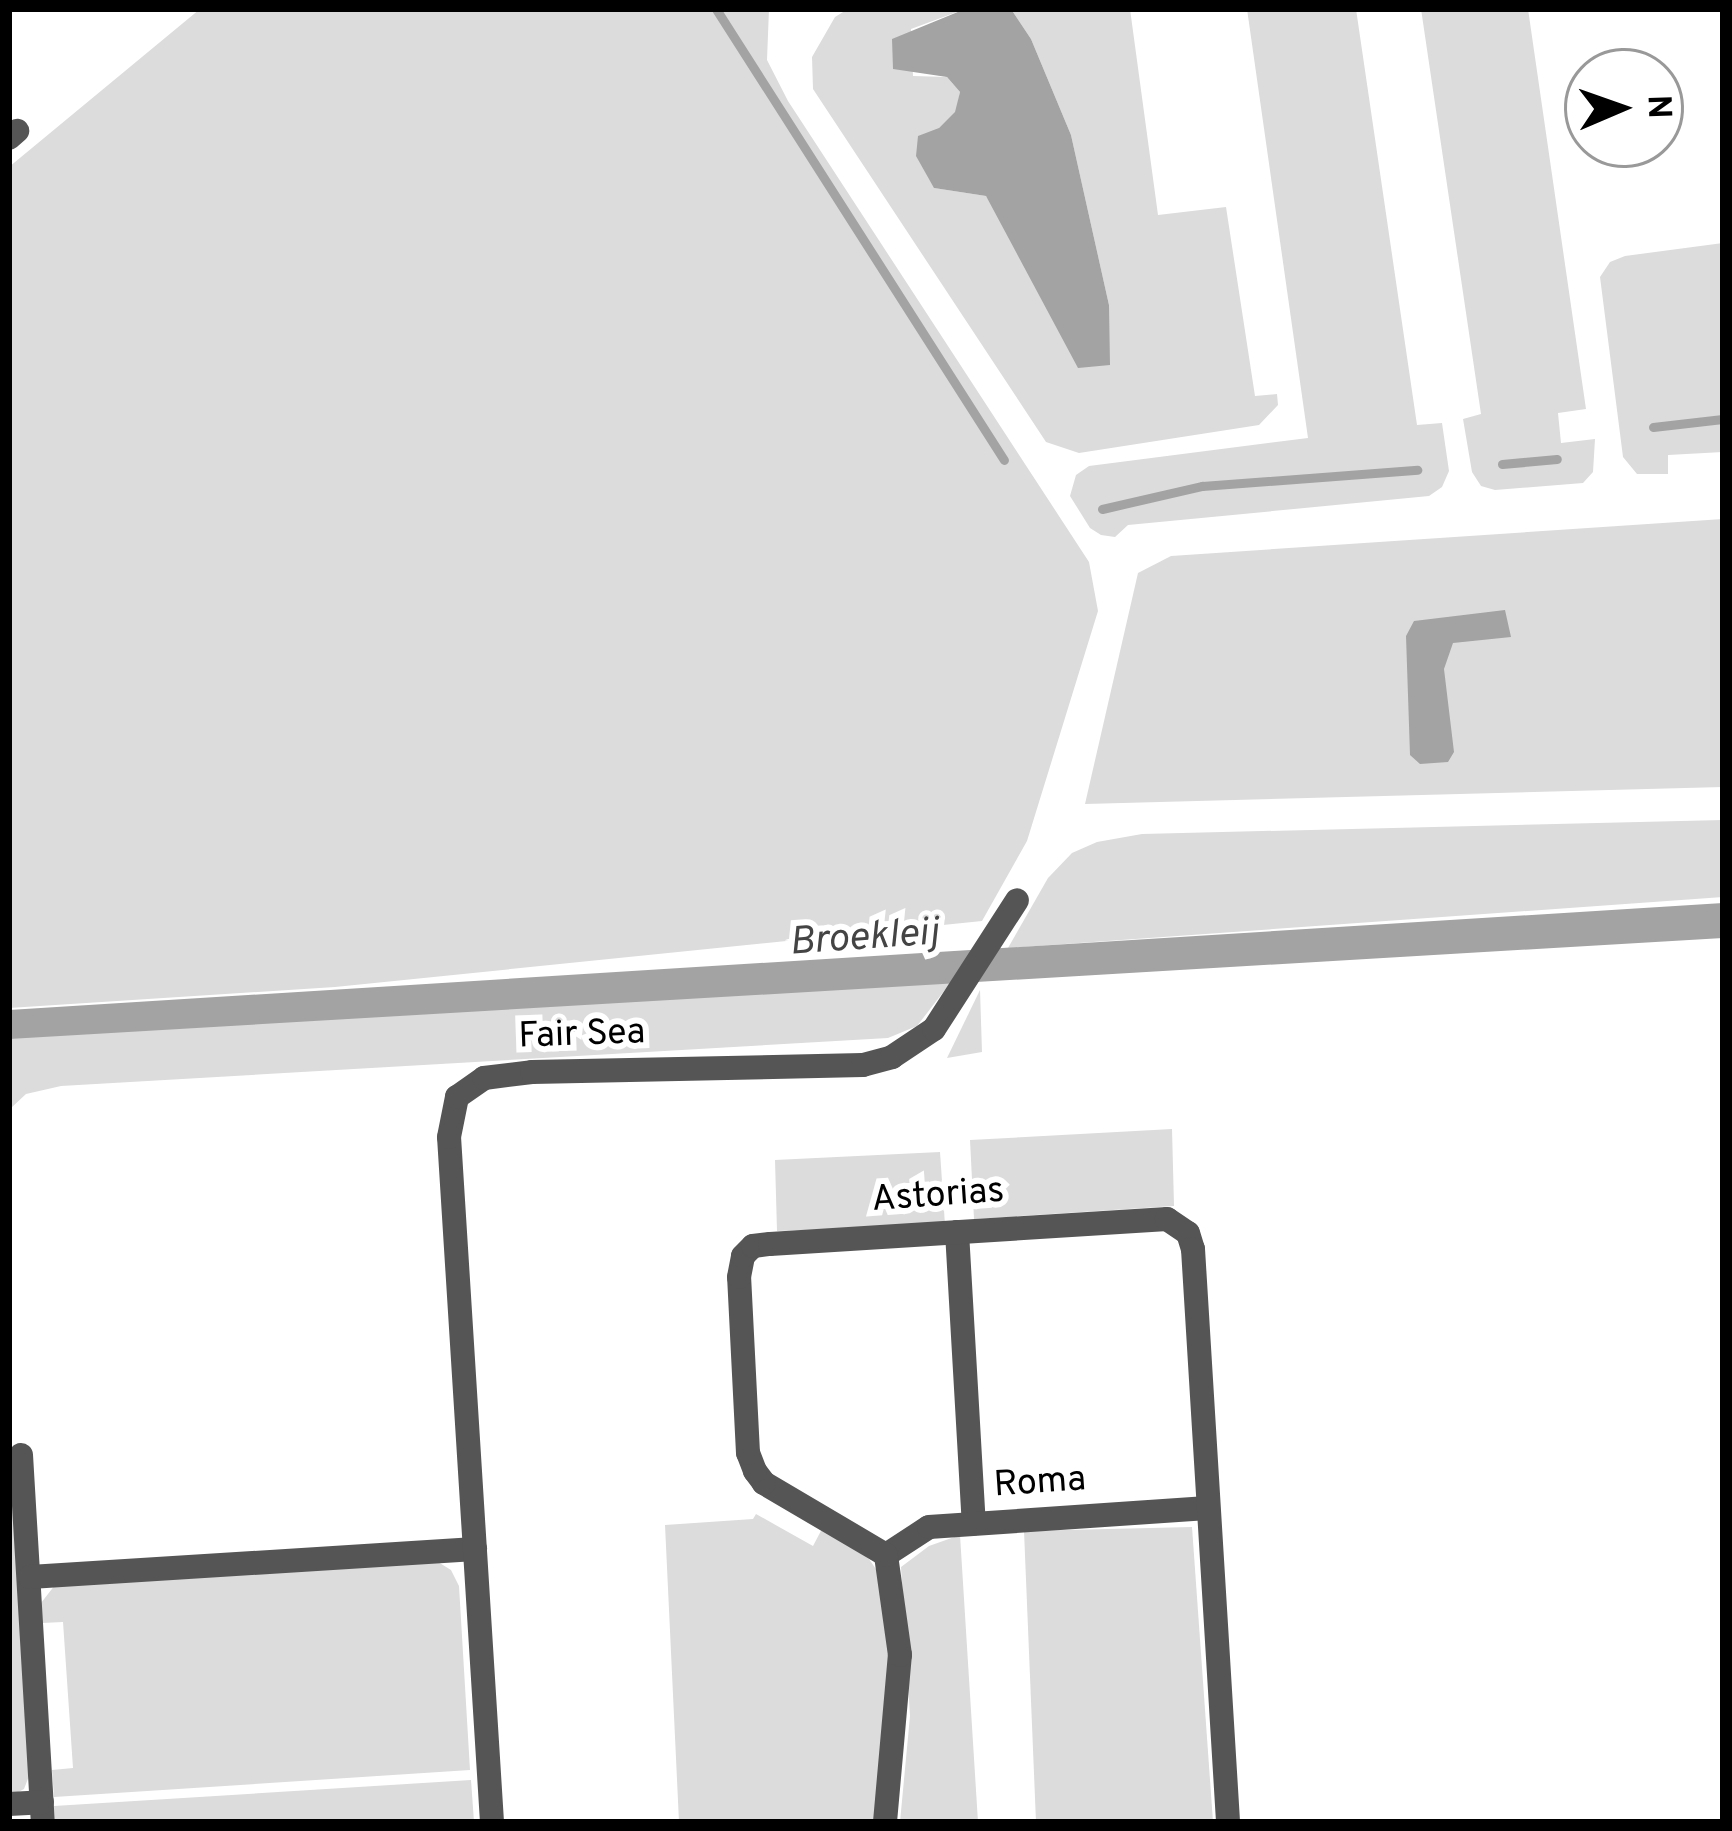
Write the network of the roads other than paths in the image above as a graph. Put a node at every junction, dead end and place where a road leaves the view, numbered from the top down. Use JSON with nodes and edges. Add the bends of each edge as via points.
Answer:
{"nodes":[{"id":1,"x":1018,"y":900,"type":"dead end"},
{"id":2,"x":957,"y":1232,"type":"junction"},
{"id":3,"x":21,"y":1455,"type":"dead end"},
{"id":4,"x":1208,"y":1508,"type":"junction"},
{"id":5,"x":974,"y":1524,"type":"junction"},
{"id":6,"x":475,"y":1550,"type":"junction"},
{"id":7,"x":886,"y":1555,"type":"junction"},
{"id":8,"x":30,"y":1576,"type":"junction"},
{"id":9,"x":9,"y":1804,"type":"edge"},
{"id":10,"x":43,"y":1812,"type":"edge"},
{"id":11,"x":492,"y":1822,"type":"edge"},
{"id":12,"x":885,"y":1822,"type":"edge"},
{"id":13,"x":1228,"y":1822,"type":"edge"}],
"edges":[{"from":1,"to":6,"type":"street","name":"Fair Sea","via":[[915,1044],[863,1065],[532,1072],[484,1078],[457,1097],[449,1136]]},
{"from":2,"to":4,"type":"street","name":"Astorias","via":[[1167,1219],[1188,1233]]},
{"from":2,"to":5,"type":"street"},
{"from":2,"to":7,"type":"street","name":"Astorias","via":[[770,1244],[743,1256],[748,1454],[755,1471]]},
{"from":3,"to":8,"type":"street"},
{"from":4,"to":5,"type":"street","name":"Roma"},
{"from":4,"to":13,"type":"street","name":"Astorias"},
{"from":5,"to":7,"type":"street","name":"Roma","via":[[929,1527]]},
{"from":6,"to":8,"type":"street"},
{"from":6,"to":11,"type":"street","name":"Fair Sea"},
{"from":7,"to":12,"type":"street","via":[[900,1655]]},
{"from":8,"to":10,"type":"street"},
{"from":9,"to":10,"type":"street"}]}
